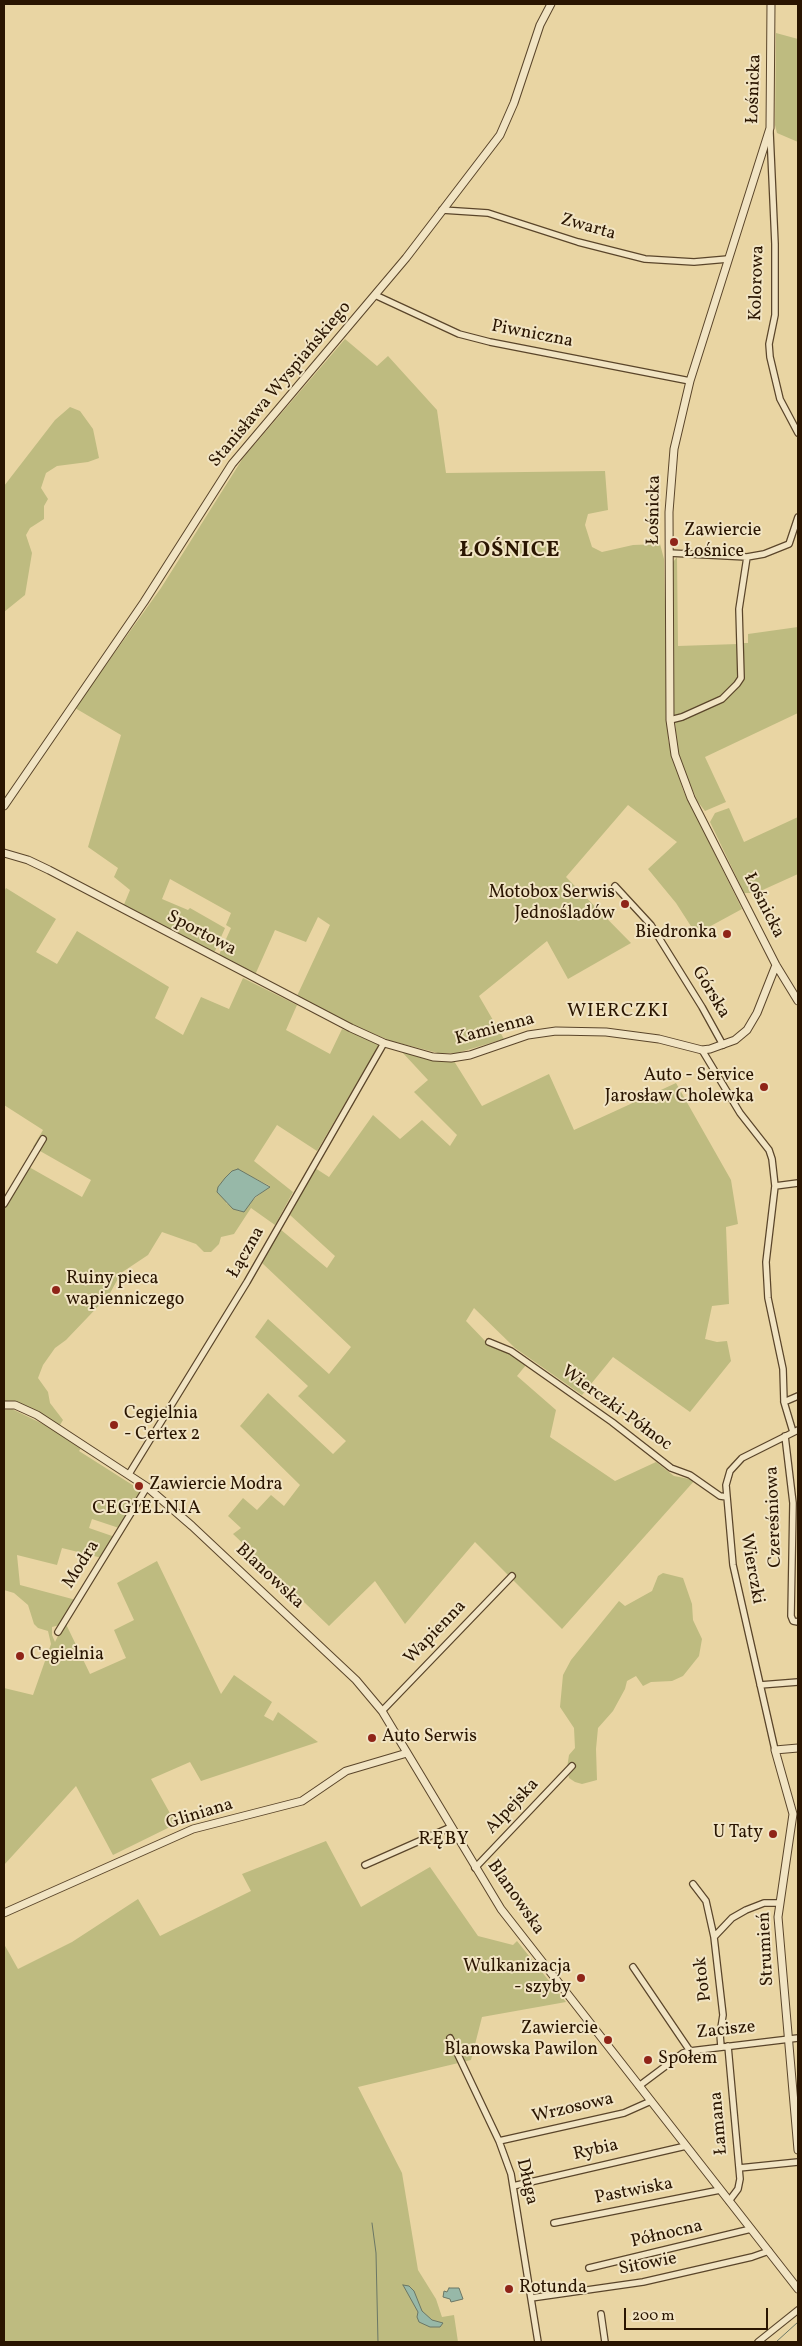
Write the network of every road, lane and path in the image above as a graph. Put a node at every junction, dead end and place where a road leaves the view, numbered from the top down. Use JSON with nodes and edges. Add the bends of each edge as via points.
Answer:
{"nodes":[{"id":1,"x":552,"y":4,"type":"edge"},
{"id":2,"x":771,"y":4,"type":"edge"},
{"id":3,"x":770,"y":128,"type":"junction"},
{"id":4,"x":442,"y":210,"type":"junction"},
{"id":5,"x":728,"y":259,"type":"junction"},
{"id":6,"x":375,"y":296,"type":"junction"},
{"id":7,"x":690,"y":381,"type":"junction"},
{"id":8,"x":798,"y":433,"type":"edge"},
{"id":9,"x":798,"y":517,"type":"edge"},
{"id":10,"x":669,"y":553,"type":"junction"},
{"id":11,"x":747,"y":558,"type":"junction"},
{"id":12,"x":670,"y":720,"type":"junction"},
{"id":13,"x":4,"y":806,"type":"edge"},
{"id":14,"x":4,"y":853,"type":"edge"},
{"id":15,"x":616,"y":886,"type":"dead end"},
{"id":16,"x":776,"y":965,"type":"junction"},
{"id":17,"x":798,"y":1001,"type":"edge"},
{"id":18,"x":384,"y":1042,"type":"junction"},
{"id":19,"x":723,"y":1045,"type":"junction"},
{"id":20,"x":702,"y":1050,"type":"junction"},
{"id":21,"x":43,"y":1139,"type":"dead end"},
{"id":22,"x":798,"y":1183,"type":"edge"},
{"id":23,"x":775,"y":1186,"type":"junction"},
{"id":24,"x":4,"y":1204,"type":"edge"},
{"id":25,"x":489,"y":1342,"type":"dead end"},
{"id":26,"x":798,"y":1396,"type":"edge"},
{"id":27,"x":784,"y":1402,"type":"junction"},
{"id":28,"x":4,"y":1405,"type":"edge"},
{"id":29,"x":796,"y":1431,"type":"edge"},
{"id":30,"x":786,"y":1436,"type":"junction"},
{"id":31,"x":129,"y":1474,"type":"junction"},
{"id":32,"x":147,"y":1487,"type":"junction"},
{"id":33,"x":727,"y":1497,"type":"junction"},
{"id":34,"x":796,"y":1502,"type":"edge"},
{"id":35,"x":795,"y":1558,"type":"edge"},
{"id":36,"x":512,"y":1576,"type":"dead end"},
{"id":37,"x":798,"y":1622,"type":"edge"},
{"id":38,"x":58,"y":1632,"type":"dead end"},
{"id":39,"x":798,"y":1682,"type":"edge"},
{"id":40,"x":760,"y":1685,"type":"junction"},
{"id":41,"x":382,"y":1711,"type":"junction"},
{"id":42,"x":798,"y":1748,"type":"edge"},
{"id":43,"x":775,"y":1750,"type":"junction"},
{"id":44,"x":407,"y":1753,"type":"junction"},
{"id":45,"x":572,"y":1766,"type":"dead end"},
{"id":46,"x":451,"y":1828,"type":"junction"},
{"id":47,"x":365,"y":1865,"type":"dead end"},
{"id":48,"x":475,"y":1868,"type":"junction"},
{"id":49,"x":693,"y":1884,"type":"dead end"},
{"id":50,"x":780,"y":1903,"type":"junction"},
{"id":51,"x":4,"y":1913,"type":"edge"},
{"id":52,"x":714,"y":1937,"type":"junction"},
{"id":53,"x":633,"y":1967,"type":"dead end"},
{"id":54,"x":450,"y":2038,"type":"dead end"},
{"id":55,"x":798,"y":2038,"type":"edge"},
{"id":56,"x":788,"y":2040,"type":"junction"},
{"id":57,"x":728,"y":2046,"type":"junction"},
{"id":58,"x":721,"y":2047,"type":"junction"},
{"id":59,"x":690,"y":2051,"type":"junction"},
{"id":60,"x":639,"y":2086,"type":"junction"},
{"id":61,"x":651,"y":2101,"type":"junction"},
{"id":62,"x":499,"y":2141,"type":"junction"},
{"id":63,"x":686,"y":2146,"type":"junction"},
{"id":64,"x":798,"y":2150,"type":"edge"},
{"id":65,"x":798,"y":2162,"type":"edge"},
{"id":66,"x":739,"y":2168,"type":"junction"},
{"id":67,"x":514,"y":2186,"type":"junction"},
{"id":68,"x":720,"y":2190,"type":"junction"},
{"id":69,"x":729,"y":2201,"type":"junction"},
{"id":70,"x":554,"y":2223,"type":"dead end"},
{"id":71,"x":751,"y":2229,"type":"junction"},
{"id":72,"x":769,"y":2251,"type":"junction"},
{"id":73,"x":589,"y":2268,"type":"dead end"},
{"id":74,"x":798,"y":2289,"type":"edge"},
{"id":75,"x":531,"y":2298,"type":"junction"},
{"id":76,"x":798,"y":2310,"type":"edge"},
{"id":77,"x":601,"y":2314,"type":"dead end"},
{"id":78,"x":538,"y":2342,"type":"edge"},
{"id":79,"x":605,"y":2342,"type":"edge"},
{"id":80,"x":758,"y":2342,"type":"edge"}],
"edges":[{"from":1,"to":4,"type":"street","name":"Stanisława Wyspiańskiego","via":[[540,26],[500,134]]},
{"from":2,"to":3,"type":"street","name":"Łośnicka"},
{"from":3,"to":5,"type":"street","name":"Łośnicka"},
{"from":3,"to":8,"type":"street","name":"Kolorowa","via":[[775,244],[770,357],[780,399]]},
{"from":4,"to":5,"type":"street","name":"Zwarta","via":[[488,213],[578,242],[645,259],[694,262]]},
{"from":4,"to":6,"type":"street","name":"Stanisława Wyspiańskiego"},
{"from":5,"to":7,"type":"street","name":"Łośnicka"},
{"from":6,"to":7,"type":"street","name":"Piwniczna","via":[[458,334]]},
{"from":6,"to":13,"type":"street","name":"Stanisława Wyspiańskiego","via":[[232,464],[144,602]]},
{"from":7,"to":10,"type":"street","name":"Łośnicka","via":[[673,454]]},
{"from":9,"to":11,"type":"street","via":[[789,544]]},
{"from":10,"to":11,"type":"street"},
{"from":10,"to":12,"type":"street","name":"Łośnicka"},
{"from":11,"to":12,"type":"street","via":[[739,609],[741,678],[722,699]]},
{"from":12,"to":16,"type":"street","name":"Łośnicka","via":[[675,755],[691,798]]},
{"from":14,"to":18,"type":"street","name":"Sportowa","via":[[49,870],[351,1028]]},
{"from":15,"to":19,"type":"street","name":"Górska","via":[[651,925]]},
{"from":16,"to":17,"type":"street","name":"Łośnicka"},
{"from":16,"to":19,"type":"street","name":"Kamienna","via":[[749,1029]]},
{"from":18,"to":20,"type":"street","name":"Kamienna","via":[[425,1056],[451,1058],[470,1055],[528,1035],[606,1032],[659,1039]]},
{"from":18,"to":31,"type":"street","name":"Łączna","via":[[247,1282]]},
{"from":19,"to":20,"type":"street","name":"Kamienna"},
{"from":20,"to":23,"type":"street","via":[[740,1113],[769,1150]]},
{"from":21,"to":24,"type":"street"},
{"from":22,"to":23,"type":"street"},
{"from":23,"to":27,"type":"street","via":[[766,1280],[783,1369]]},
{"from":25,"to":33,"type":"street","name":"Wierczki-Północ","via":[[511,1351],[671,1468],[694,1477],[720,1496]]},
{"from":26,"to":27,"type":"street"},
{"from":27,"to":29,"type":"street"},
{"from":28,"to":31,"type":"street","name":"Blanowska","via":[[15,1404],[36,1415]]},
{"from":29,"to":30,"type":"street","name":"Wierczki"},
{"from":30,"to":33,"type":"street","name":"Wierczki","via":[[736,1464],[727,1478]]},
{"from":30,"to":34,"type":"street","name":"Czereśniowa"},
{"from":31,"to":32,"type":"street","name":"Blanowska"},
{"from":32,"to":38,"type":"street","name":"Modra"},
{"from":32,"to":41,"type":"street","name":"Blanowska","via":[[354,1677]]},
{"from":33,"to":40,"type":"street","name":"Wierczki","via":[[733,1565]]},
{"from":34,"to":35,"type":"street","name":"Czereśniowa"},
{"from":35,"to":37,"type":"street","name":"Czereśniowa","via":[[791,1616]]},
{"from":36,"to":41,"type":"street","name":"Wapienna"},
{"from":39,"to":40,"type":"street"},
{"from":40,"to":43,"type":"street","name":"Wierczki"},
{"from":41,"to":44,"type":"street","name":"Blanowska"},
{"from":42,"to":43,"type":"street"},
{"from":43,"to":50,"type":"street","name":"Strumień","via":[[793,1814]]},
{"from":44,"to":46,"type":"street","name":"Blanowska"},
{"from":44,"to":51,"type":"street","name":"Gliniana","via":[[346,1771],[302,1801],[193,1828]]},
{"from":45,"to":48,"type":"street","name":"Alpejska"},
{"from":46,"to":47,"type":"street"},
{"from":46,"to":48,"type":"street","name":"Blanowska"},
{"from":48,"to":60,"type":"street","name":"Blanowska","via":[[509,1919]]},
{"from":49,"to":52,"type":"street","name":"Potok","via":[[706,1901]]},
{"from":50,"to":52,"type":"street","name":"Potok","via":[[764,1903],[746,1910],[732,1918]]},
{"from":50,"to":56,"type":"street","name":"Strumień","via":[[779,1930]]},
{"from":52,"to":58,"type":"street","name":"Potok","via":[[724,2015]]},
{"from":53,"to":59,"type":"street"},
{"from":54,"to":62,"type":"street","name":"Długa"},
{"from":55,"to":56,"type":"street","name":"Zacisze"},
{"from":56,"to":57,"type":"street","name":"Zacisze"},
{"from":56,"to":64,"type":"street","name":"Strumień"},
{"from":57,"to":58,"type":"street","name":"Zacisze"},
{"from":57,"to":66,"type":"street","name":"Łamana"},
{"from":58,"to":59,"type":"street","name":"Zacisze"},
{"from":59,"to":60,"type":"street","name":"Zacisze"},
{"from":60,"to":61,"type":"street","name":"Blanowska"},
{"from":61,"to":62,"type":"street","name":"Wrzosowa","via":[[629,2111]]},
{"from":61,"to":63,"type":"street","name":"Blanowska"},
{"from":62,"to":67,"type":"street","name":"Długa"},
{"from":63,"to":67,"type":"street","name":"Rybia"},
{"from":63,"to":68,"type":"street","name":"Blanowska"},
{"from":65,"to":66,"type":"street","name":"Łamana"},
{"from":66,"to":69,"type":"street","name":"Łamana","via":[[739,2186]]},
{"from":67,"to":75,"type":"street","name":"Długa"},
{"from":68,"to":69,"type":"street","name":"Blanowska"},
{"from":68,"to":70,"type":"street","name":"Pastwiska"},
{"from":69,"to":71,"type":"street","name":"Blanowska"},
{"from":71,"to":72,"type":"street","name":"Blanowska"},
{"from":71,"to":73,"type":"street","name":"Północna"},
{"from":72,"to":74,"type":"street","name":"Blanowska"},
{"from":72,"to":75,"type":"street","name":"Sitowie","via":[[643,2282]]},
{"from":75,"to":78,"type":"street","name":"Długa"},
{"from":76,"to":80,"type":"street"},
{"from":77,"to":79,"type":"street"}]}
